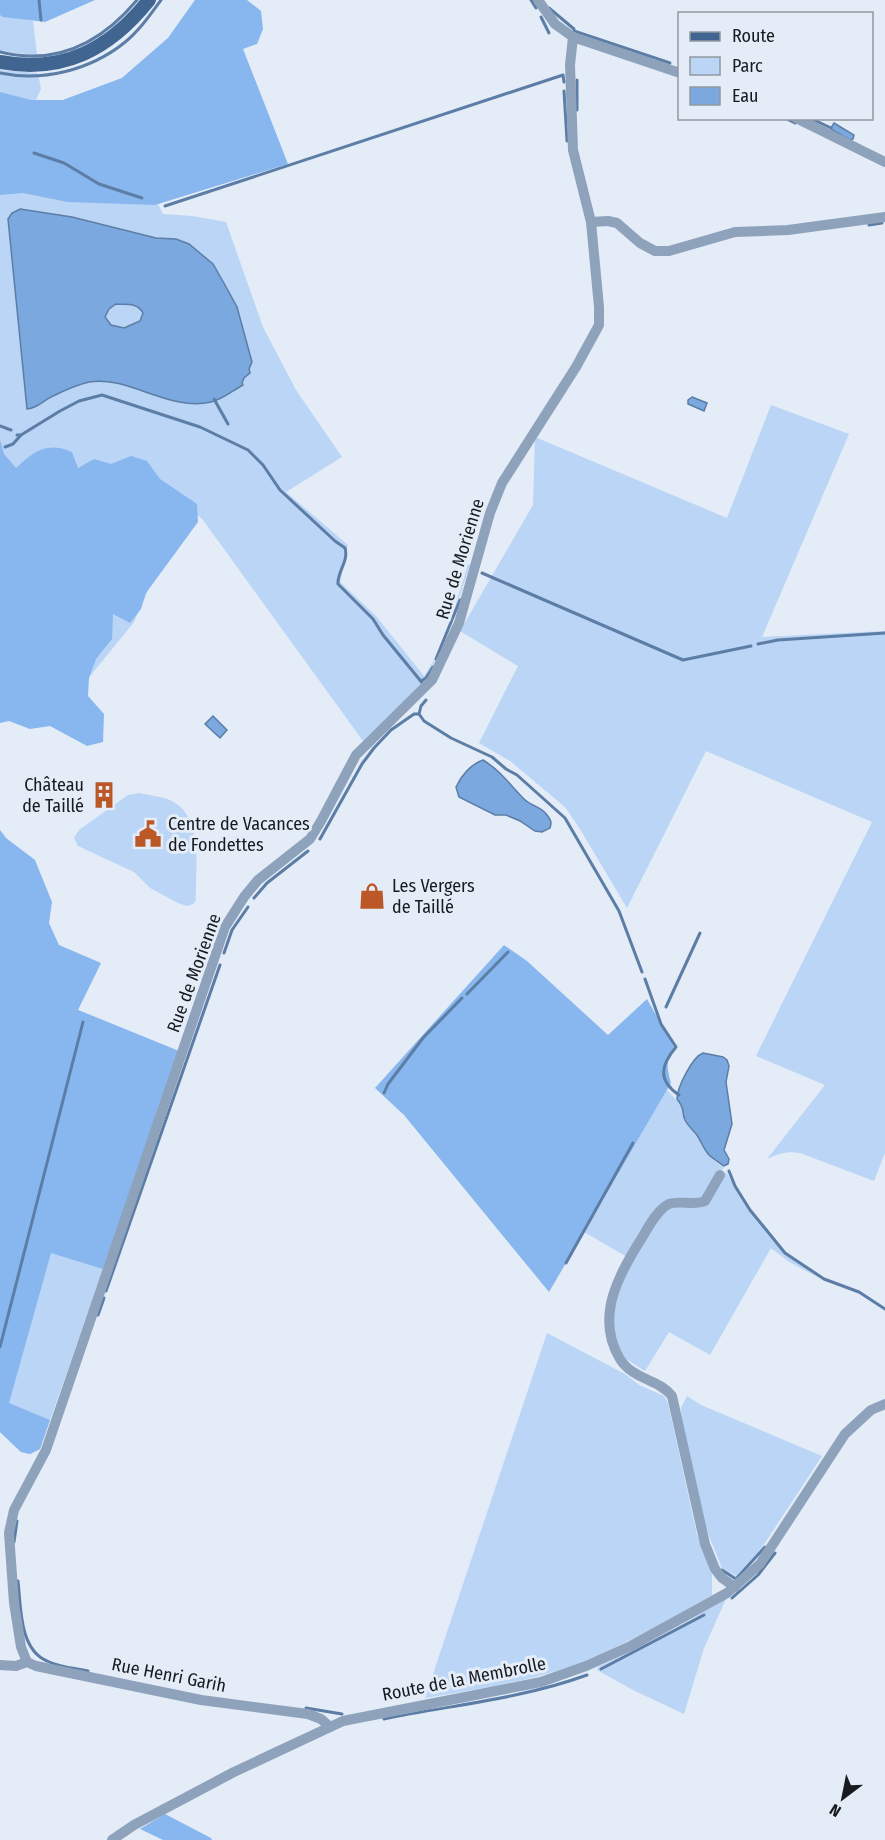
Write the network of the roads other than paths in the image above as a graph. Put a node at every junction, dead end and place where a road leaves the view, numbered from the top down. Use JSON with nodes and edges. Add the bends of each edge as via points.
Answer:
{"nodes":[{"id":1,"x":149,"y":0,"type":"edge"},
{"id":2,"x":538,"y":0,"type":"edge"},
{"id":3,"x":573,"y":37,"type":"junction"},
{"id":4,"x":0,"y":62,"type":"edge"},
{"id":5,"x":678,"y":72,"type":"edge"},
{"id":6,"x":800,"y":120,"type":"edge"},
{"id":7,"x":885,"y":162,"type":"edge"},
{"id":8,"x":885,"y":217,"type":"edge"},
{"id":9,"x":591,"y":222,"type":"junction"},
{"id":10,"x":720,"y":1175,"type":"dead end"},
{"id":11,"x":885,"y":1404,"type":"edge"},
{"id":12,"x":735,"y":1587,"type":"junction"},
{"id":13,"x":27,"y":1662,"type":"junction"},
{"id":14,"x":0,"y":1665,"type":"edge"},
{"id":15,"x":330,"y":1727,"type":"junction"},
{"id":16,"x":112,"y":1840,"type":"edge"}],
"edges":[{"from":1,"to":4,"type":"main road","via":[[118,33],[78,57],[38,66]]},
{"from":2,"to":3,"type":"street","via":[[555,24]]},
{"from":3,"to":5,"type":"street"},
{"from":3,"to":9,"type":"street","name":"Rue de Morienne","via":[[573,150]]},
{"from":6,"to":7,"type":"street"},
{"from":8,"to":9,"type":"street","via":[[788,230],[735,232],[669,251],[655,251],[640,243],[617,223]]},
{"from":9,"to":13,"type":"street","name":"Rue de Morienne","via":[[598,325],[576,368],[502,483],[459,623],[432,680],[356,756],[310,839],[258,880],[225,927],[46,1450],[14,1510],[9,1533],[11,1578],[21,1647]]},
{"from":10,"to":12,"type":"street","via":[[705,1201],[670,1204],[650,1226],[616,1284],[608,1319],[621,1361],[636,1375],[672,1396],[705,1544],[715,1569]]},
{"from":11,"to":12,"type":"street","name":"Route de la Membrolle","via":[[845,1434],[760,1564]]},
{"from":12,"to":15,"type":"street","name":"Route de la Membrolle","via":[[631,1646],[570,1672],[507,1690],[378,1713]]},
{"from":13,"to":14,"type":"street","name":"Rue Henri Garih"},
{"from":13,"to":15,"type":"street","name":"Rue Henri Garih","via":[[201,1701],[308,1714]]},
{"from":15,"to":16,"type":"street","name":"Route de la Membrolle","via":[[234,1772]]}]}
